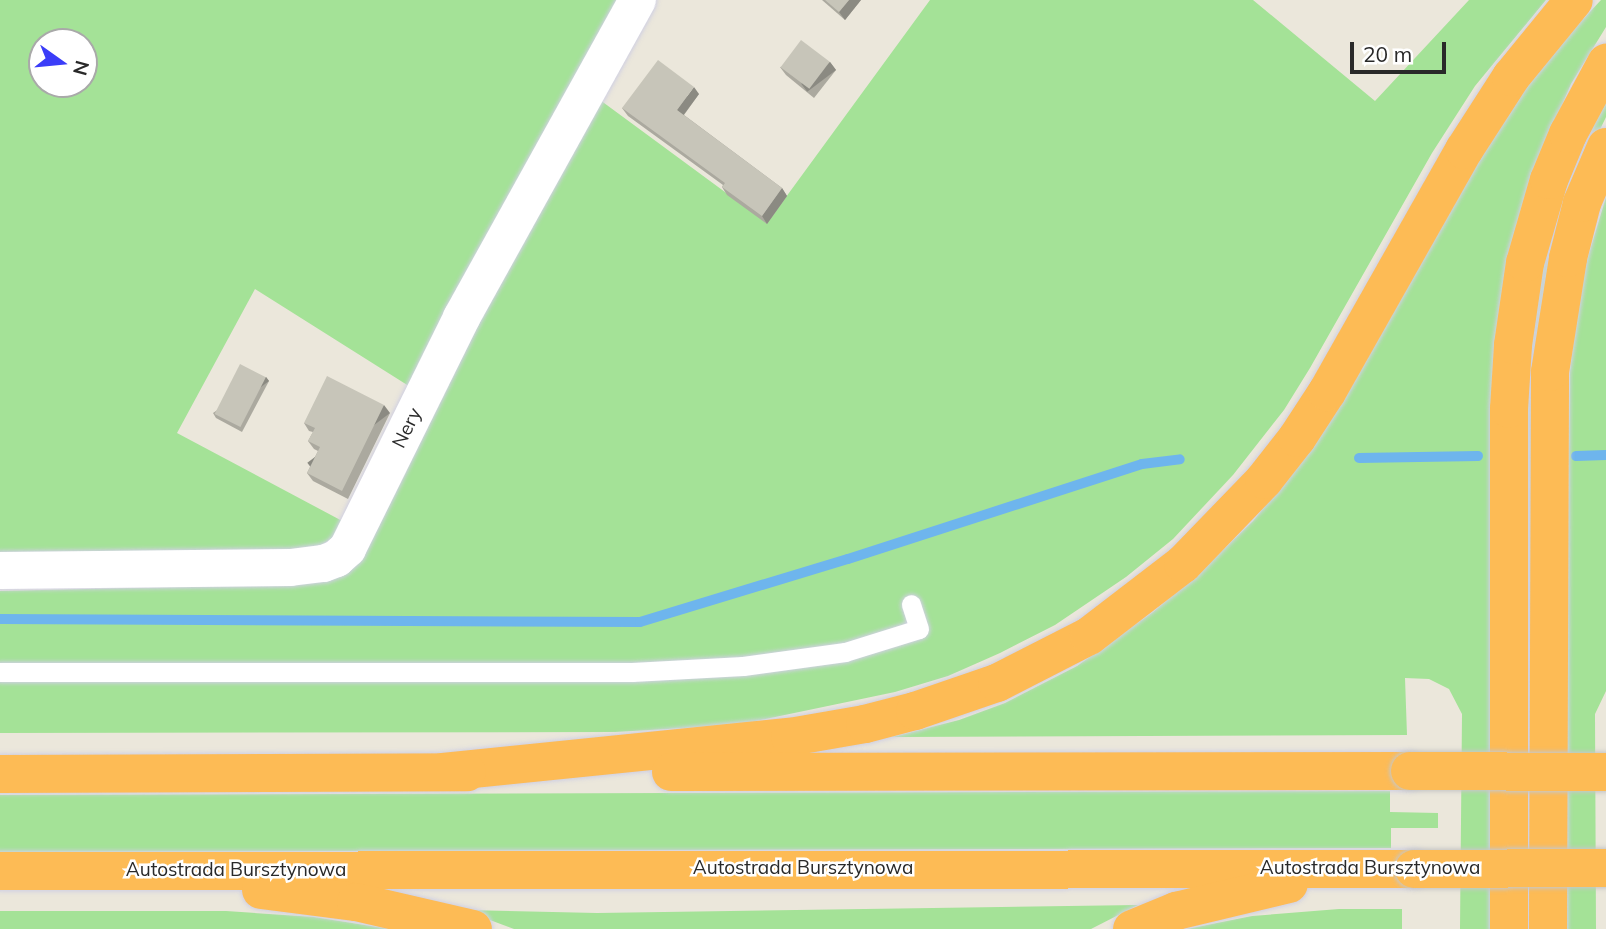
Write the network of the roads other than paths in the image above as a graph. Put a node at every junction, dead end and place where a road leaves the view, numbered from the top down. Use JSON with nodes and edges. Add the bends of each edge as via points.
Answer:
{"nodes":[{"id":1,"x":637,"y":0,"type":"edge"},
{"id":2,"x":1574,"y":0,"type":"edge"},
{"id":3,"x":1606,"y":63,"type":"edge"},
{"id":4,"x":1606,"y":147,"type":"edge"},
{"id":5,"x":0,"y":570,"type":"edge"},
{"id":6,"x":911,"y":604,"type":"dead end"},
{"id":7,"x":0,"y":672,"type":"edge"},
{"id":8,"x":443,"y":772,"type":"junction"},
{"id":9,"x":1606,"y":772,"type":"edge"},
{"id":10,"x":0,"y":774,"type":"edge"},
{"id":11,"x":1606,"y":868,"type":"edge"},
{"id":12,"x":1360,"y":869,"type":"junction"},
{"id":13,"x":99,"y":870,"type":"junction"},
{"id":14,"x":0,"y":871,"type":"edge"},
{"id":15,"x":473,"y":929,"type":"edge"},
{"id":16,"x":1132,"y":929,"type":"edge"},
{"id":17,"x":1508,"y":929,"type":"edge"},
{"id":18,"x":1548,"y":929,"type":"edge"}],
"edges":[{"from":1,"to":5,"type":"street","name":"Nery","via":[[467,305],[347,548],[336,558],[290,568]]},
{"from":2,"to":8,"type":"highway","via":[[1511,77],[1464,150],[1297,439],[1264,481],[1183,564],[1089,636],[997,683],[864,724],[790,737]]},
{"from":3,"to":17,"type":"highway","via":[[1567,134],[1549,180],[1525,263],[1513,345]]},
{"from":4,"to":18,"type":"highway","via":[[1582,203],[1568,258],[1550,372]]},
{"from":6,"to":7,"type":"lane","via":[[919,629],[845,652],[743,666],[618,672]]},
{"from":8,"to":9,"type":"highway","bridge":true},
{"from":8,"to":10,"type":"highway"},
{"from":11,"to":12,"type":"highway","name":"Autostrada Bursztynowa","bridge":true},
{"from":12,"to":13,"type":"highway","name":"Autostrada Bursztynowa"},
{"from":12,"to":16,"type":"highway","via":[[1202,904]]},
{"from":13,"to":14,"type":"highway","name":"Autostrada Bursztynowa"},
{"from":13,"to":15,"type":"highway","via":[[356,902]]}]}
